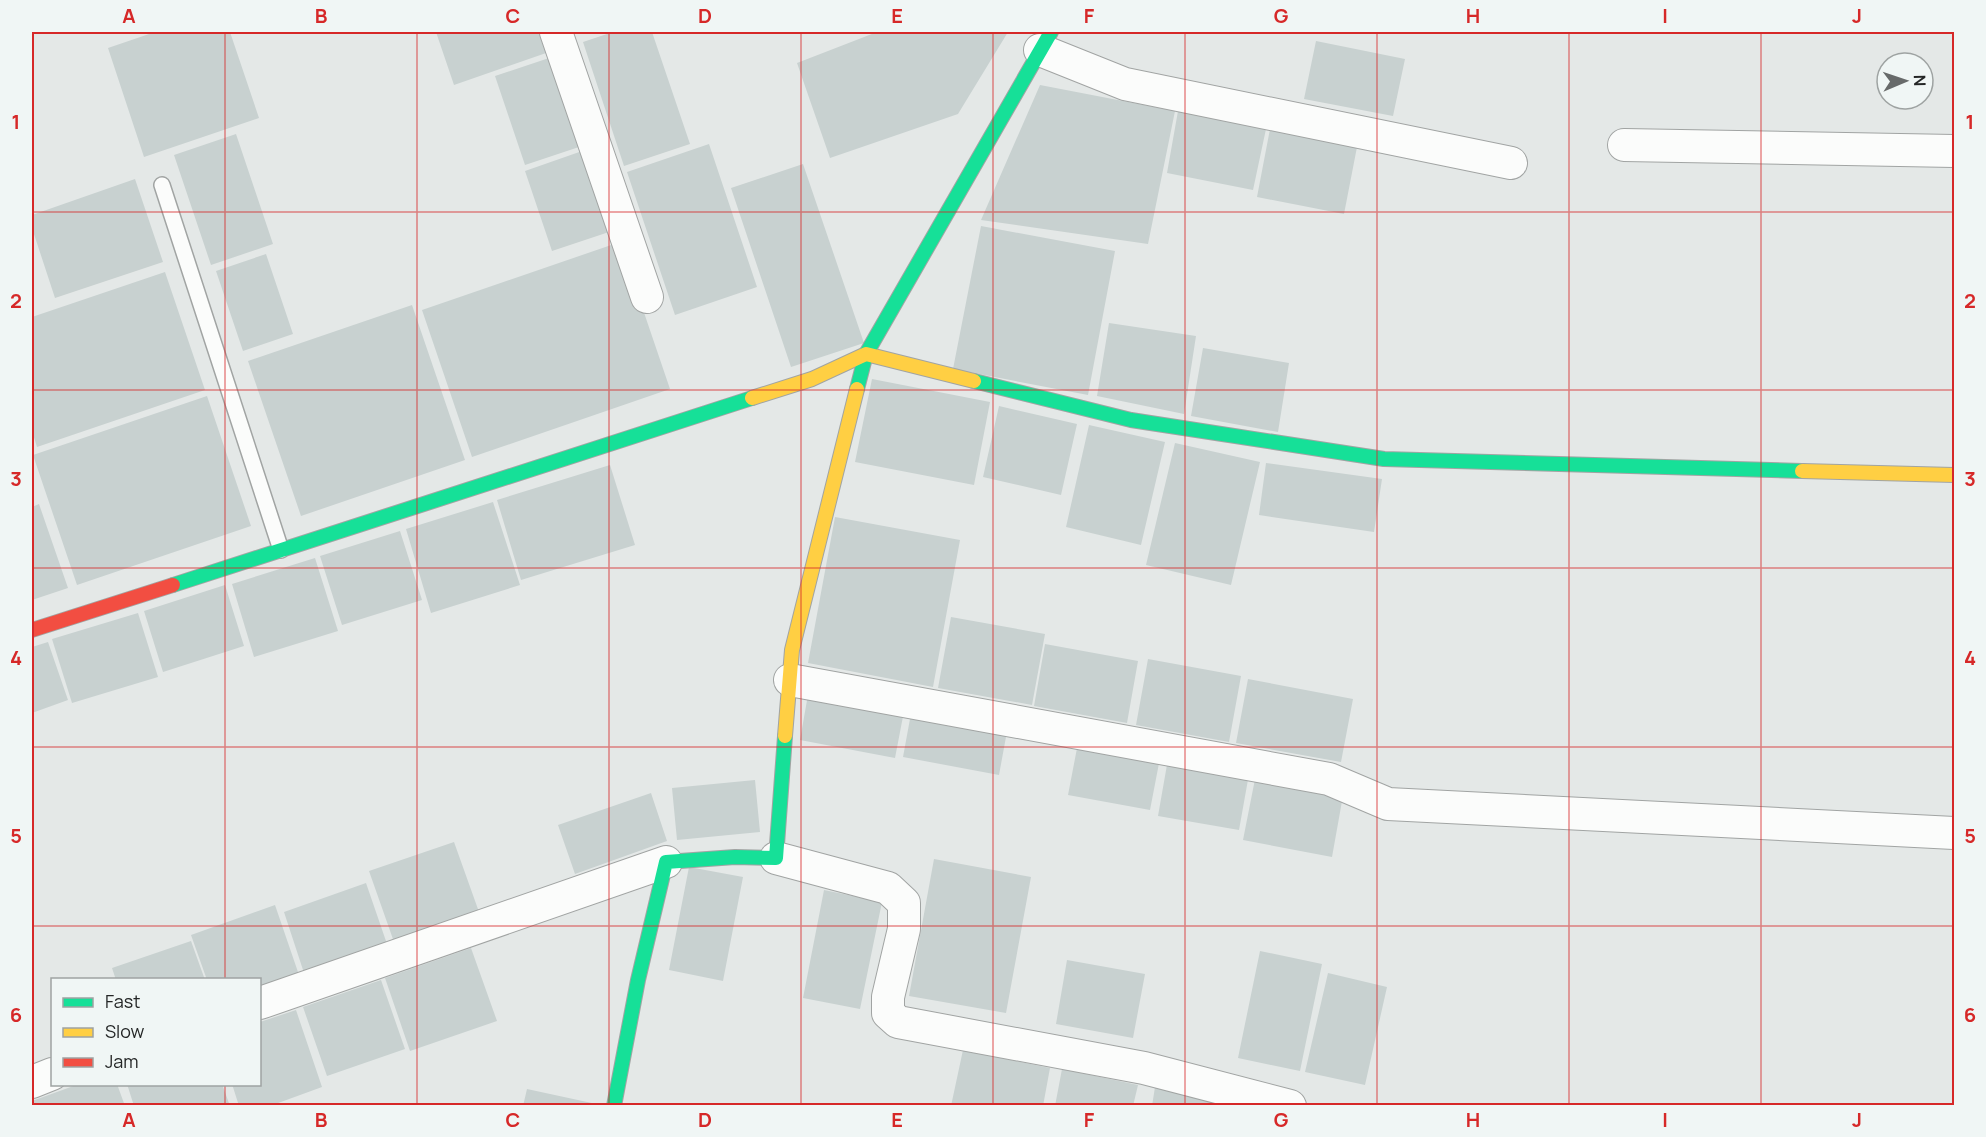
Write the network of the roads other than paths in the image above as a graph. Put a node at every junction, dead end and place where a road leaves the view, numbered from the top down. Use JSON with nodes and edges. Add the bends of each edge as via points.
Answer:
{"nodes":[{"id":1,"x":556,"y":32,"type":"edge"},
{"id":2,"x":1046,"y":41,"type":"edge"},
{"id":3,"x":1624,"y":145,"type":"dead end"},
{"id":4,"x":1954,"y":151,"type":"edge"},
{"id":5,"x":1511,"y":163,"type":"dead end"},
{"id":6,"x":162,"y":185,"type":"dead end"},
{"id":7,"x":647,"y":297,"type":"dead end"},
{"id":8,"x":866,"y":354,"type":"junction"},
{"id":9,"x":1954,"y":475,"type":"edge"},
{"id":10,"x":281,"y":550,"type":"junction"},
{"id":11,"x":32,"y":630,"type":"edge"},
{"id":12,"x":790,"y":680,"type":"junction"},
{"id":13,"x":1954,"y":833,"type":"edge"},
{"id":14,"x":776,"y":858,"type":"junction"},
{"id":15,"x":666,"y":862,"type":"junction"},
{"id":16,"x":261,"y":1003,"type":"edge"},
{"id":17,"x":51,"y":1074,"type":"edge"},
{"id":18,"x":32,"y":1082,"type":"edge"},
{"id":19,"x":614,"y":1106,"type":"edge"},
{"id":20,"x":1290,"y":1106,"type":"edge"}],
"edges":[{"from":1,"to":7,"type":"street"},
{"from":2,"to":5,"type":"street","via":[[1125,84]]},
{"from":2,"to":8,"type":"street"},
{"from":3,"to":4,"type":"street"},
{"from":6,"to":10,"type":"lane"},
{"from":8,"to":9,"type":"street","via":[[1131,420],[1384,459]]},
{"from":8,"to":10,"type":"street","via":[[812,379]]},
{"from":8,"to":12,"type":"street","via":[[792,650]]},
{"from":10,"to":11,"type":"street"},
{"from":12,"to":13,"type":"street","via":[[1329,779],[1388,804]]},
{"from":12,"to":14,"type":"street"},
{"from":14,"to":15,"type":"street"},
{"from":14,"to":20,"type":"street","via":[[888,888],[903,903],[904,929],[888,997],[888,1013],[898,1022],[1144,1068]]},
{"from":15,"to":16,"type":"street"},
{"from":15,"to":19,"type":"street"},
{"from":17,"to":18,"type":"street"}]}
